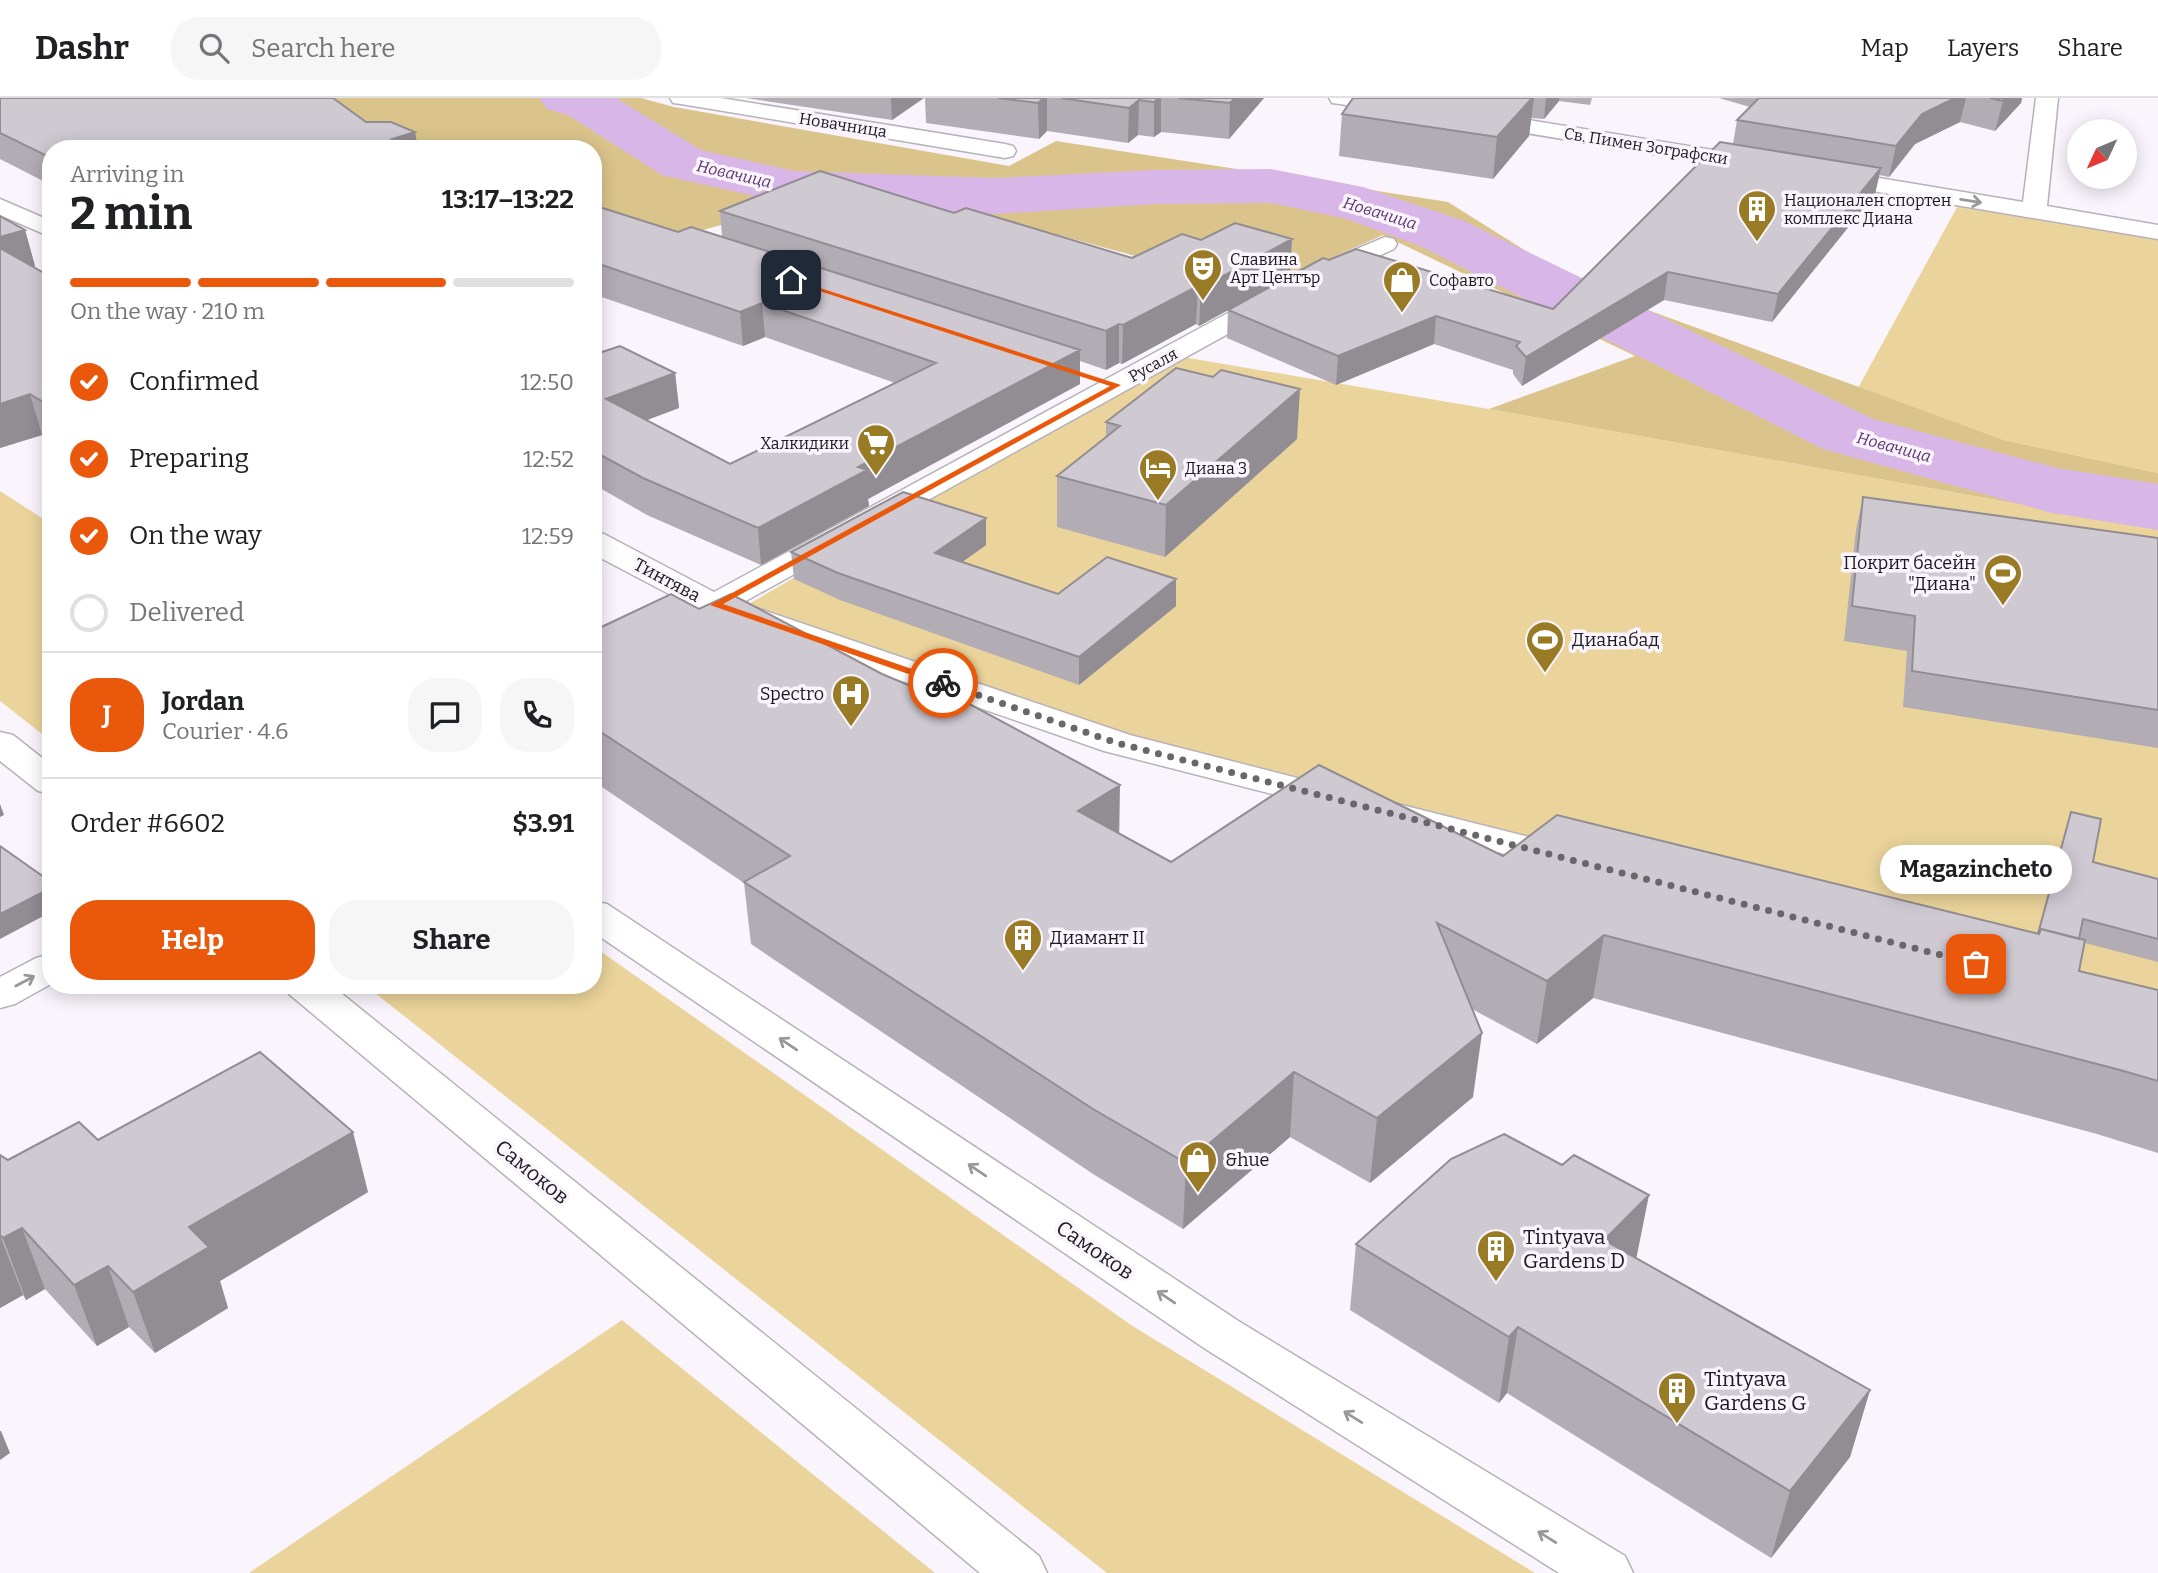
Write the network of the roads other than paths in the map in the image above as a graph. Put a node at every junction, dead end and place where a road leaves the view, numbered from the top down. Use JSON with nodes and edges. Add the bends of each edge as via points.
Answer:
{"nodes":[{"id":1,"x":681,"y":98,"type":"edge"},
{"id":2,"x":1340,"y":98,"type":"edge"},
{"id":3,"x":2047,"y":98,"type":"edge"},
{"id":4,"x":1419,"y":110,"type":"edge"},
{"id":5,"x":923,"y":112,"type":"dead end"},
{"id":6,"x":1458,"y":116,"type":"edge"},
{"id":7,"x":894,"y":133,"type":"junction"},
{"id":8,"x":1005,"y":151,"type":"dead end"},
{"id":9,"x":1777,"y":168,"type":"edge"},
{"id":10,"x":1803,"y":172,"type":"edge"},
{"id":11,"x":0,"y":206,"type":"edge"},
{"id":12,"x":2034,"y":211,"type":"junction"},
{"id":13,"x":42,"y":226,"type":"edge"},
{"id":14,"x":2158,"y":232,"type":"edge"},
{"id":15,"x":1385,"y":244,"type":"dead end"},
{"id":16,"x":1077,"y":372,"type":"edge"},
{"id":17,"x":1117,"y":385,"type":"junction"},
{"id":18,"x":602,"y":546,"type":"edge"},
{"id":19,"x":715,"y":605,"type":"junction"},
{"id":20,"x":678,"y":626,"type":"edge"},
{"id":21,"x":0,"y":743,"type":"edge"},
{"id":22,"x":42,"y":776,"type":"edge"},
{"id":23,"x":1603,"y":868,"type":"edge"},
{"id":24,"x":602,"y":919,"type":"edge"},
{"id":25,"x":42,"y":972,"type":"edge"},
{"id":26,"x":0,"y":994,"type":"edge"},
{"id":27,"x":315,"y":994,"type":"edge"},
{"id":28,"x":1019,"y":1573,"type":"edge"},
{"id":29,"x":1605,"y":1573,"type":"edge"}],
"edges":[{"from":1,"to":7,"type":"street","name":"Новачница"},
{"from":2,"to":4,"type":"street"},
{"from":3,"to":12,"type":"street"},
{"from":5,"to":7,"type":"street"},
{"from":6,"to":9,"type":"street","name":"Св. Пимен Зографски"},
{"from":7,"to":8,"type":"street","name":"Новачница"},
{"from":10,"to":12,"type":"street","one_way":true},
{"from":11,"to":13,"type":"street"},
{"from":12,"to":14,"type":"street"},
{"from":15,"to":17,"type":"street","name":"Русаля","via":[[1318,274]]},
{"from":16,"to":17,"type":"street"},
{"from":17,"to":19,"type":"street","name":"Русаля"},
{"from":18,"to":19,"type":"street","name":"Тинтява"},
{"from":19,"to":20,"type":"street","name":"Русаля"},
{"from":19,"to":23,"type":"street","name":"Тинтява","via":[[1117,743]]},
{"from":21,"to":22,"type":"street"},
{"from":29,"to":24,"type":"street","name":"Самоков","one_way":true,"via":[[1222,1335]]},
{"from":26,"to":25,"type":"street","one_way":true},
{"from":27,"to":28,"type":"street","name":"Самоков"}]}
